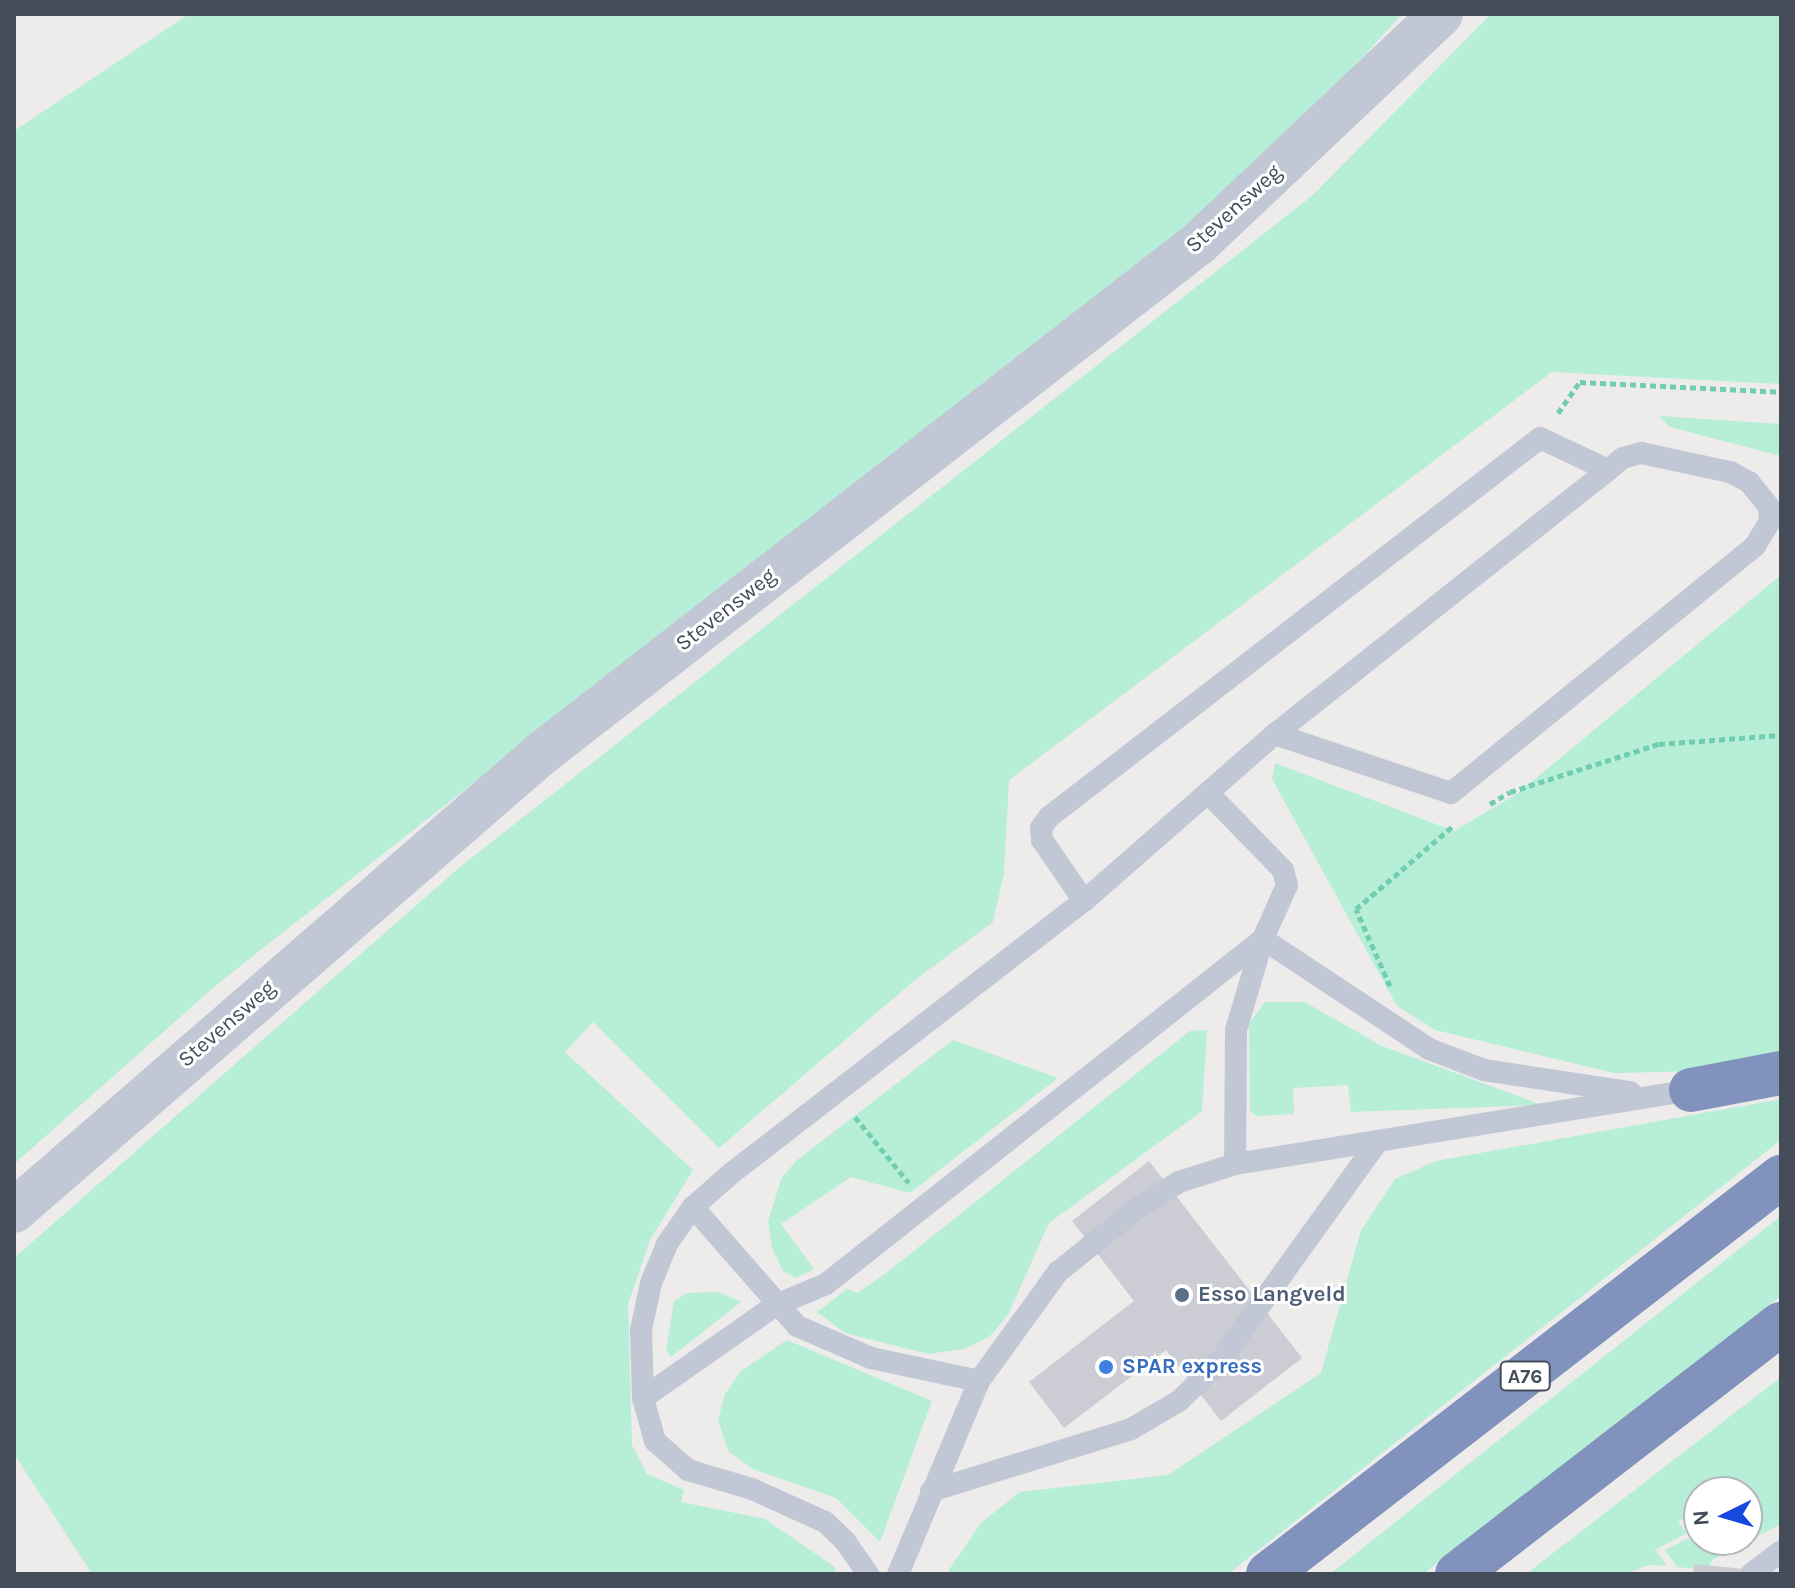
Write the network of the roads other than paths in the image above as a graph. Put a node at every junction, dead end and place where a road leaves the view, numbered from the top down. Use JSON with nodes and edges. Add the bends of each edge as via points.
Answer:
{"nodes":[{"id":1,"x":1441,"y":14,"type":"edge"},
{"id":2,"x":1608,"y":470,"type":"junction"},
{"id":3,"x":1275,"y":734,"type":"junction"},
{"id":4,"x":1209,"y":794,"type":"junction"},
{"id":5,"x":1084,"y":901,"type":"junction"},
{"id":6,"x":1263,"y":939,"type":"junction"},
{"id":7,"x":1781,"y":1073,"type":"edge"},
{"id":8,"x":1691,"y":1090,"type":"junction"},
{"id":9,"x":1378,"y":1141,"type":"junction"},
{"id":10,"x":1235,"y":1164,"type":"junction"},
{"id":11,"x":1781,"y":1177,"type":"edge"},
{"id":12,"x":693,"y":1207,"type":"junction"},
{"id":13,"x":14,"y":1211,"type":"edge"},
{"id":14,"x":776,"y":1305,"type":"junction"},
{"id":15,"x":1781,"y":1324,"type":"edge"},
{"id":16,"x":979,"y":1381,"type":"junction"},
{"id":17,"x":643,"y":1398,"type":"junction"},
{"id":18,"x":931,"y":1491,"type":"junction"},
{"id":19,"x":1781,"y":1551,"type":"edge"},
{"id":20,"x":868,"y":1574,"type":"edge"},
{"id":21,"x":898,"y":1574,"type":"edge"},
{"id":22,"x":1268,"y":1574,"type":"edge"},
{"id":23,"x":1457,"y":1574,"type":"edge"},
{"id":24,"x":1751,"y":1574,"type":"edge"}],
"edges":[{"from":1,"to":13,"type":"street","name":"Stevensweg","via":[[1199,243],[530,763]]},
{"from":2,"to":3,"type":"lane"},
{"from":2,"to":3,"type":"lane","via":[[1641,453],[1730,472],[1764,497],[1770,521],[1755,546],[1451,793]]},
{"from":2,"to":5,"type":"lane","via":[[1540,438],[1049,817],[1041,828],[1042,840]]},
{"from":3,"to":4,"type":"lane"},
{"from":4,"to":5,"type":"lane"},
{"from":4,"to":6,"type":"lane","via":[[1283,870],[1284,899]]},
{"from":5,"to":12,"type":"lane"},
{"from":6,"to":8,"type":"lane","via":[[1429,1049],[1484,1070],[1630,1092]]},
{"from":6,"to":10,"type":"lane","via":[[1236,1030]]},
{"from":6,"to":14,"type":"lane","via":[[826,1284]]},
{"from":7,"to":8,"type":"highway"},
{"from":8,"to":9,"type":"lane"},
{"from":9,"to":10,"type":"lane"},
{"from":9,"to":18,"type":"lane","via":[[1220,1361],[1179,1401],[1131,1429]]},
{"from":10,"to":16,"type":"lane","via":[[1179,1182],[1058,1272]]},
{"from":11,"to":22,"type":"highway","number":"A76"},
{"from":12,"to":14,"type":"lane"},
{"from":12,"to":17,"type":"lane","via":[[667,1244],[651,1283],[641,1330]]},
{"from":14,"to":16,"type":"lane","via":[[797,1326],[830,1344]]},
{"from":14,"to":17,"type":"lane"},
{"from":15,"to":23,"type":"highway"},
{"from":16,"to":18,"type":"lane"},
{"from":17,"to":20,"type":"lane","via":[[655,1441],[670,1460],[825,1522]]},
{"from":18,"to":21,"type":"lane"},
{"from":19,"to":24,"type":"lane"}]}
